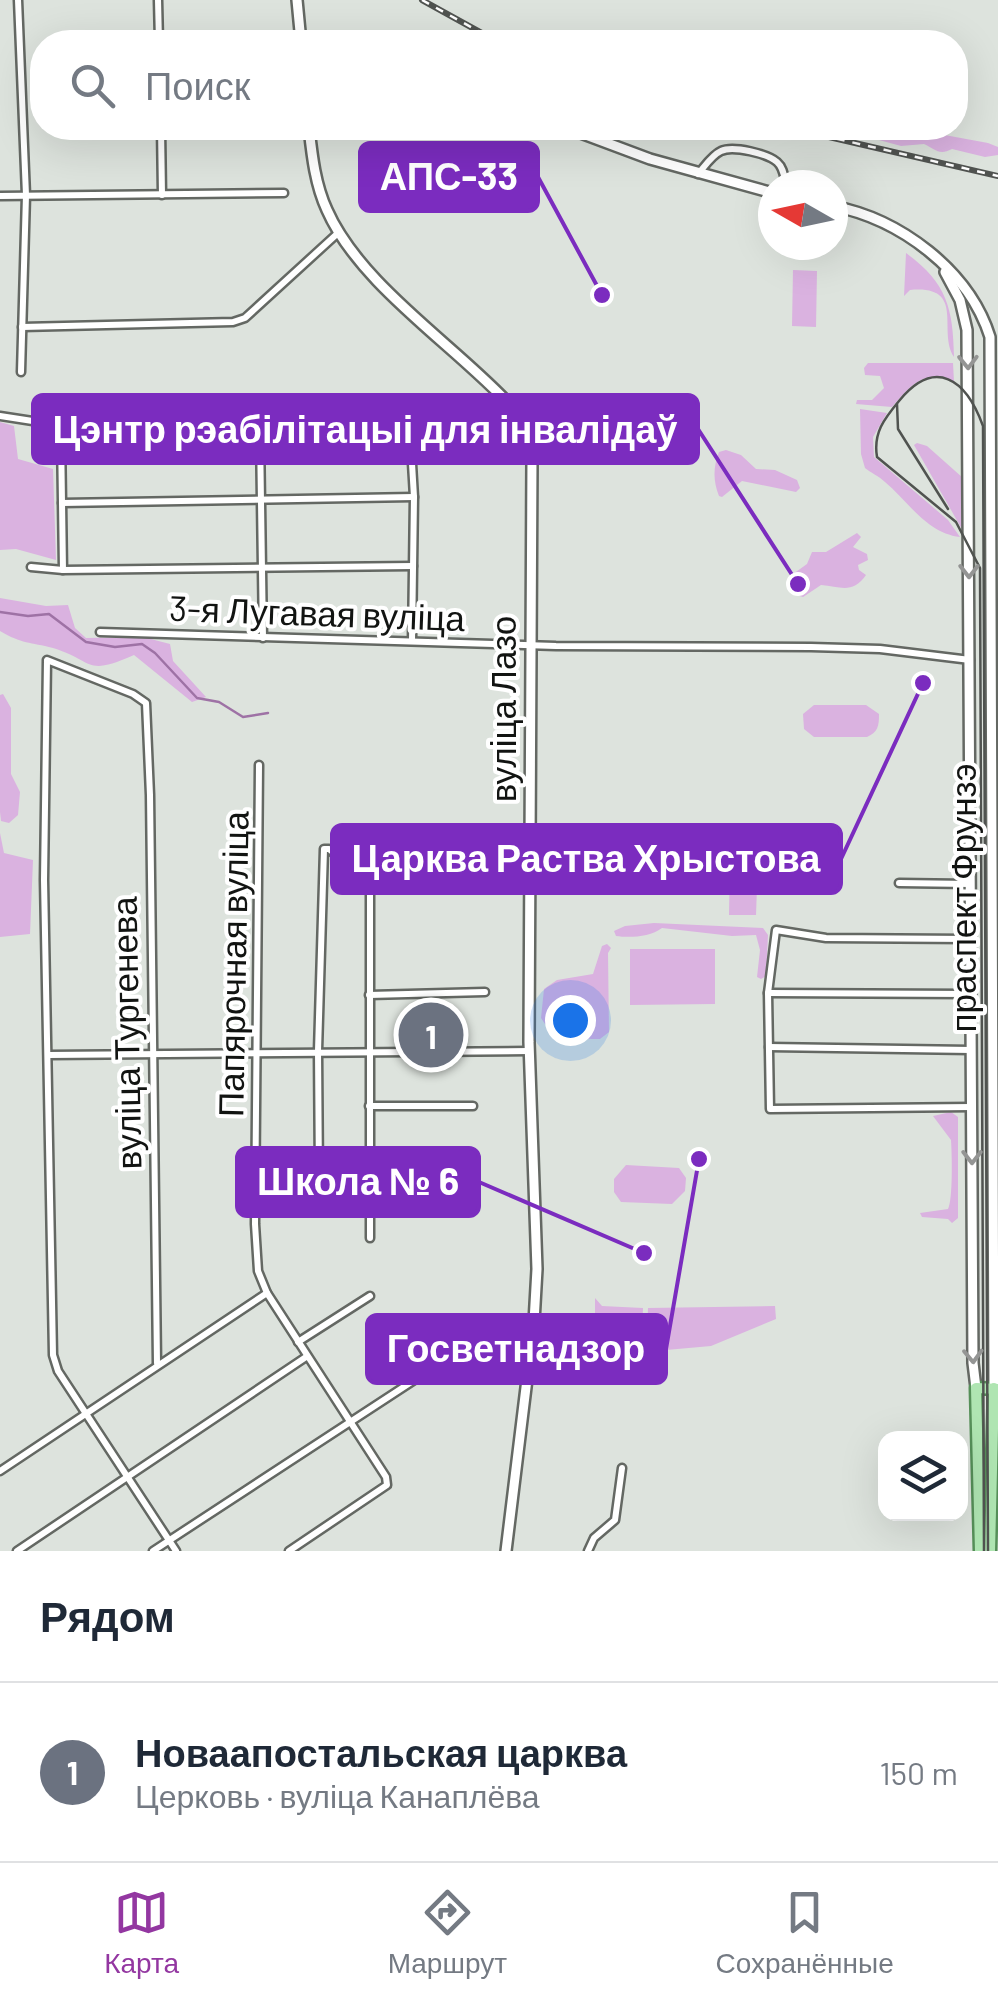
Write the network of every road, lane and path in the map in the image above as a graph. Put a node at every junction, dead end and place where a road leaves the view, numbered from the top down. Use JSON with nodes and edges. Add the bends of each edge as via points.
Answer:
{"nodes":[{"id":1,"x":18,"y":0,"type":"edge"},
{"id":2,"x":158,"y":0,"type":"edge"},
{"id":3,"x":297,"y":0,"type":"edge"},
{"id":4,"x":159,"y":30,"type":"edge"},
{"id":5,"x":300,"y":30,"type":"edge"},
{"id":6,"x":161,"y":140,"type":"edge"},
{"id":7,"x":311,"y":140,"type":"edge"},
{"id":8,"x":601,"y":140,"type":"edge"},
{"id":9,"x":783,"y":170,"type":"edge"},
{"id":10,"x":698,"y":174,"type":"junction"},
{"id":11,"x":758,"y":189,"type":"edge"},
{"id":12,"x":284,"y":193,"type":"dead end"},
{"id":13,"x":162,"y":195,"type":"junction"},
{"id":14,"x":0,"y":196,"type":"edge"},
{"id":15,"x":26,"y":196,"type":"junction"},
{"id":16,"x":848,"y":210,"type":"edge"},
{"id":17,"x":338,"y":233,"type":"junction"},
{"id":18,"x":938,"y":261,"type":"junction"},
{"id":19,"x":986,"y":325,"type":"junction"},
{"id":20,"x":22,"y":327,"type":"junction"},
{"id":21,"x":967,"y":330,"type":"junction"},
{"id":22,"x":20,"y":372,"type":"dead end"},
{"id":23,"x":969,"y":397,"type":"junction"},
{"id":24,"x":990,"y":398,"type":"junction"},
{"id":25,"x":0,"y":416,"type":"edge"},
{"id":26,"x":517,"y":416,"type":"junction"},
{"id":27,"x":410,"y":430,"type":"junction"},
{"id":28,"x":260,"y":434,"type":"junction"},
{"id":29,"x":61,"y":435,"type":"junction"},
{"id":30,"x":414,"y":498,"type":"junction"},
{"id":31,"x":262,"y":499,"type":"junction"},
{"id":32,"x":62,"y":503,"type":"junction"},
{"id":33,"x":413,"y":566,"type":"junction"},
{"id":34,"x":31,"y":567,"type":"dead end"},
{"id":35,"x":263,"y":567,"type":"junction"},
{"id":36,"x":64,"y":570,"type":"junction"},
{"id":37,"x":100,"y":632,"type":"dead end"},
{"id":38,"x":263,"y":638,"type":"junction"},
{"id":39,"x":412,"y":641,"type":"junction"},
{"id":40,"x":532,"y":646,"type":"junction"},
{"id":41,"x":970,"y":660,"type":"junction"},
{"id":42,"x":970,"y":706,"type":"junction"},
{"id":43,"x":991,"y":712,"type":"junction"},
{"id":44,"x":970,"y":744,"type":"junction"},
{"id":45,"x":992,"y":746,"type":"junction"},
{"id":46,"x":259,"y":766,"type":"dead end"},
{"id":47,"x":995,"y":796,"type":"edge"},
{"id":48,"x":995,"y":820,"type":"edge"},
{"id":49,"x":899,"y":883,"type":"dead end"},
{"id":50,"x":971,"y":884,"type":"junction"},
{"id":51,"x":971,"y":939,"type":"junction"},
{"id":52,"x":485,"y":992,"type":"dead end"},
{"id":53,"x":768,"y":993,"type":"junction"},
{"id":54,"x":972,"y":994,"type":"junction"},
{"id":55,"x":369,"y":995,"type":"junction"},
{"id":56,"x":769,"y":1047,"type":"junction"},
{"id":57,"x":318,"y":1050,"type":"junction"},
{"id":58,"x":972,"y":1050,"type":"junction"},
{"id":59,"x":256,"y":1051,"type":"junction"},
{"id":60,"x":370,"y":1051,"type":"junction"},
{"id":61,"x":529,"y":1051,"type":"junction"},
{"id":62,"x":152,"y":1052,"type":"junction"},
{"id":63,"x":48,"y":1055,"type":"junction"},
{"id":64,"x":370,"y":1106,"type":"junction"},
{"id":65,"x":473,"y":1106,"type":"dead end"},
{"id":66,"x":972,"y":1107,"type":"junction"},
{"id":67,"x":370,"y":1156,"type":"junction"},
{"id":68,"x":454,"y":1157,"type":"dead end"},
{"id":69,"x":319,"y":1181,"type":"dead end"},
{"id":70,"x":370,"y":1238,"type":"dead end"},
{"id":71,"x":268,"y":1293,"type":"junction"},
{"id":72,"x":370,"y":1296,"type":"dead end"},
{"id":73,"x":534,"y":1322,"type":"junction"},
{"id":74,"x":298,"y":1342,"type":"junction"},
{"id":75,"x":306,"y":1357,"type":"junction"},
{"id":76,"x":157,"y":1363,"type":"junction"},
{"id":77,"x":976,"y":1388,"type":"junction"},
{"id":78,"x":996,"y":1389,"type":"edge"},
{"id":79,"x":978,"y":1410,"type":"junction"},
{"id":80,"x":995,"y":1411,"type":"edge"},
{"id":81,"x":85,"y":1414,"type":"junction"},
{"id":82,"x":351,"y":1423,"type":"junction"},
{"id":83,"x":622,"y":1468,"type":"dead end"},
{"id":84,"x":0,"y":1471,"type":"edge"},
{"id":85,"x":128,"y":1478,"type":"junction"},
{"id":86,"x":169,"y":1540,"type":"junction"},
{"id":87,"x":17,"y":1551,"type":"edge"},
{"id":88,"x":153,"y":1551,"type":"edge"},
{"id":89,"x":176,"y":1551,"type":"edge"},
{"id":90,"x":290,"y":1551,"type":"edge"},
{"id":91,"x":506,"y":1551,"type":"edge"},
{"id":92,"x":588,"y":1551,"type":"edge"},
{"id":93,"x":980,"y":1551,"type":"edge"},
{"id":94,"x":990,"y":1551,"type":"edge"}],
"edges":[{"from":1,"to":15,"type":"street"},
{"from":2,"to":4,"type":"street"},
{"from":3,"to":5,"type":"main road"},
{"from":6,"to":13,"type":"street"},
{"from":7,"to":17,"type":"main road","name":"вуліца Лазо","via":[[317,180]]},
{"from":8,"to":10,"type":"main road"},
{"from":9,"to":10,"type":"street","via":[[774,159],[724,148]]},
{"from":10,"to":11,"type":"main road"},
{"from":12,"to":13,"type":"street"},
{"from":13,"to":15,"type":"street"},
{"from":14,"to":15,"type":"street"},
{"from":15,"to":20,"type":"street"},
{"from":16,"to":18,"type":"main road","name":"праспект Фрунзэ","via":[[881,220]]},
{"from":17,"to":20,"type":"street","via":[[233,322]]},
{"from":17,"to":26,"type":"main road","name":"вуліца Лазо"},
{"from":18,"to":19,"type":"main road","name":"праспект Фрунзэ"},
{"from":18,"to":21,"type":"main road","name":"праспект Фрунзэ","via":[[960,300]]},
{"from":19,"to":21,"type":"main road"},
{"from":19,"to":24,"type":"main road","name":"праспект Фрунзэ"},
{"from":20,"to":22,"type":"street"},
{"from":21,"to":23,"type":"main road","name":"праспект Фрунзэ","one_way":true},
{"from":23,"to":24,"type":"main road"},
{"from":23,"to":41,"type":"main road","name":"праспект Фрунзэ","one_way":true},
{"from":24,"to":43,"type":"main road","name":"праспект Фрунзэ"},
{"from":25,"to":29,"type":"street","via":[[39,422]]},
{"from":26,"to":27,"type":"street"},
{"from":26,"to":40,"type":"main road","name":"вуліца Лазо","via":[[533,471]]},
{"from":27,"to":28,"type":"street"},
{"from":27,"to":30,"type":"street"},
{"from":28,"to":29,"type":"street"},
{"from":28,"to":31,"type":"street"},
{"from":29,"to":32,"type":"street"},
{"from":30,"to":31,"type":"street"},
{"from":30,"to":33,"type":"street"},
{"from":31,"to":32,"type":"street"},
{"from":31,"to":35,"type":"street"},
{"from":32,"to":36,"type":"street"},
{"from":33,"to":35,"type":"street"},
{"from":33,"to":39,"type":"street"},
{"from":34,"to":36,"type":"street"},
{"from":35,"to":36,"type":"street"},
{"from":35,"to":38,"type":"street"},
{"from":37,"to":38,"type":"street","name":"3-я Лугавая вуліца"},
{"from":38,"to":39,"type":"street","name":"3-я Лугавая вуліца"},
{"from":39,"to":40,"type":"street","name":"3-я Лугавая вуліца"},
{"from":40,"to":41,"type":"street","name":"3-я Лугавая вуліца","via":[[846,648]]},
{"from":40,"to":61,"type":"main road","name":"вуліца Лазо"},
{"from":41,"to":42,"type":"main road","name":"праспект Фрунзэ"},
{"from":42,"to":43,"type":"main road","via":[[980,720]]},
{"from":42,"to":44,"type":"main road","name":"праспект Фрунзэ"},
{"from":43,"to":45,"type":"main road","name":"праспект Фрунзэ"},
{"from":44,"to":45,"type":"main road","via":[[983,732]]},
{"from":44,"to":50,"type":"main road","name":"праспект Фрунзэ"},
{"from":45,"to":47,"type":"main road","name":"праспект Фрунзэ"},
{"from":46,"to":59,"type":"street","name":"Папярочная вуліца"},
{"from":47,"to":48,"type":"main road","name":"праспект Фрунзэ"},
{"from":48,"to":78,"type":"main road","name":"праспект Фрунзэ"},
{"from":49,"to":50,"type":"street"},
{"from":50,"to":51,"type":"main road","name":"праспект Фрунзэ"},
{"from":51,"to":53,"type":"street","via":[[826,938],[776,930]]},
{"from":51,"to":54,"type":"main road","name":"праспект Фрунзэ"},
{"from":52,"to":55,"type":"street"},
{"from":53,"to":54,"type":"street"},
{"from":53,"to":56,"type":"street"},
{"from":54,"to":58,"type":"main road","name":"праспект Фрунзэ"},
{"from":55,"to":57,"type":"street","via":[[370,889],[324,849]]},
{"from":55,"to":60,"type":"street"},
{"from":56,"to":58,"type":"street"},
{"from":56,"to":66,"type":"street","via":[[770,1110]]},
{"from":57,"to":59,"type":"street"},
{"from":57,"to":60,"type":"street"},
{"from":57,"to":69,"type":"street"},
{"from":58,"to":66,"type":"main road","name":"праспект Фрунзэ"},
{"from":59,"to":62,"type":"street"},
{"from":59,"to":71,"type":"street","name":"Папярочная вуліца","via":[[256,1256]]},
{"from":60,"to":61,"type":"street"},
{"from":60,"to":64,"type":"street"},
{"from":61,"to":73,"type":"main road","name":"вуліца Лазо"},
{"from":62,"to":63,"type":"street"},
{"from":62,"to":63,"type":"street","name":"вуліца Тургенева","via":[[146,703],[52,660],[45,662]]},
{"from":62,"to":76,"type":"street","name":"вуліца Тургенева"},
{"from":63,"to":81,"type":"street","via":[[51,1338],[55,1364]]},
{"from":64,"to":65,"type":"street"},
{"from":64,"to":67,"type":"street"},
{"from":66,"to":77,"type":"main road","name":"праспект Фрунзэ","one_way":true},
{"from":67,"to":68,"type":"street"},
{"from":67,"to":70,"type":"street"},
{"from":71,"to":74,"type":"street","name":"Папярочная вуліца"},
{"from":71,"to":76,"type":"street"},
{"from":72,"to":74,"type":"street"},
{"from":73,"to":82,"type":"street","via":[[497,1326]]},
{"from":73,"to":91,"type":"main road","name":"вуліца Лазо"},
{"from":74,"to":75,"type":"street","name":"Папярочная вуліца"},
{"from":75,"to":82,"type":"street","name":"Папярочная вуліца"},
{"from":75,"to":85,"type":"street"},
{"from":76,"to":81,"type":"street"},
{"from":77,"to":78,"type":"main road"},
{"from":77,"to":79,"type":"main road","name":"праспект Фрунзэ"},
{"from":78,"to":80,"type":"main road","name":"праспект Фрунзэ"},
{"from":79,"to":80,"type":"main road"},
{"from":79,"to":93,"type":"main road","name":"праспект Фрунзэ"},
{"from":80,"to":94,"type":"main road","name":"праспект Фрунзэ"},
{"from":81,"to":84,"type":"street"},
{"from":81,"to":85,"type":"street"},
{"from":82,"to":86,"type":"street"},
{"from":82,"to":90,"type":"street","name":"Папярочная вуліца","via":[[387,1486]]},
{"from":83,"to":92,"type":"street","via":[[615,1520]]},
{"from":85,"to":86,"type":"street"},
{"from":85,"to":87,"type":"street"},
{"from":86,"to":88,"type":"street"},
{"from":86,"to":89,"type":"street"}]}
